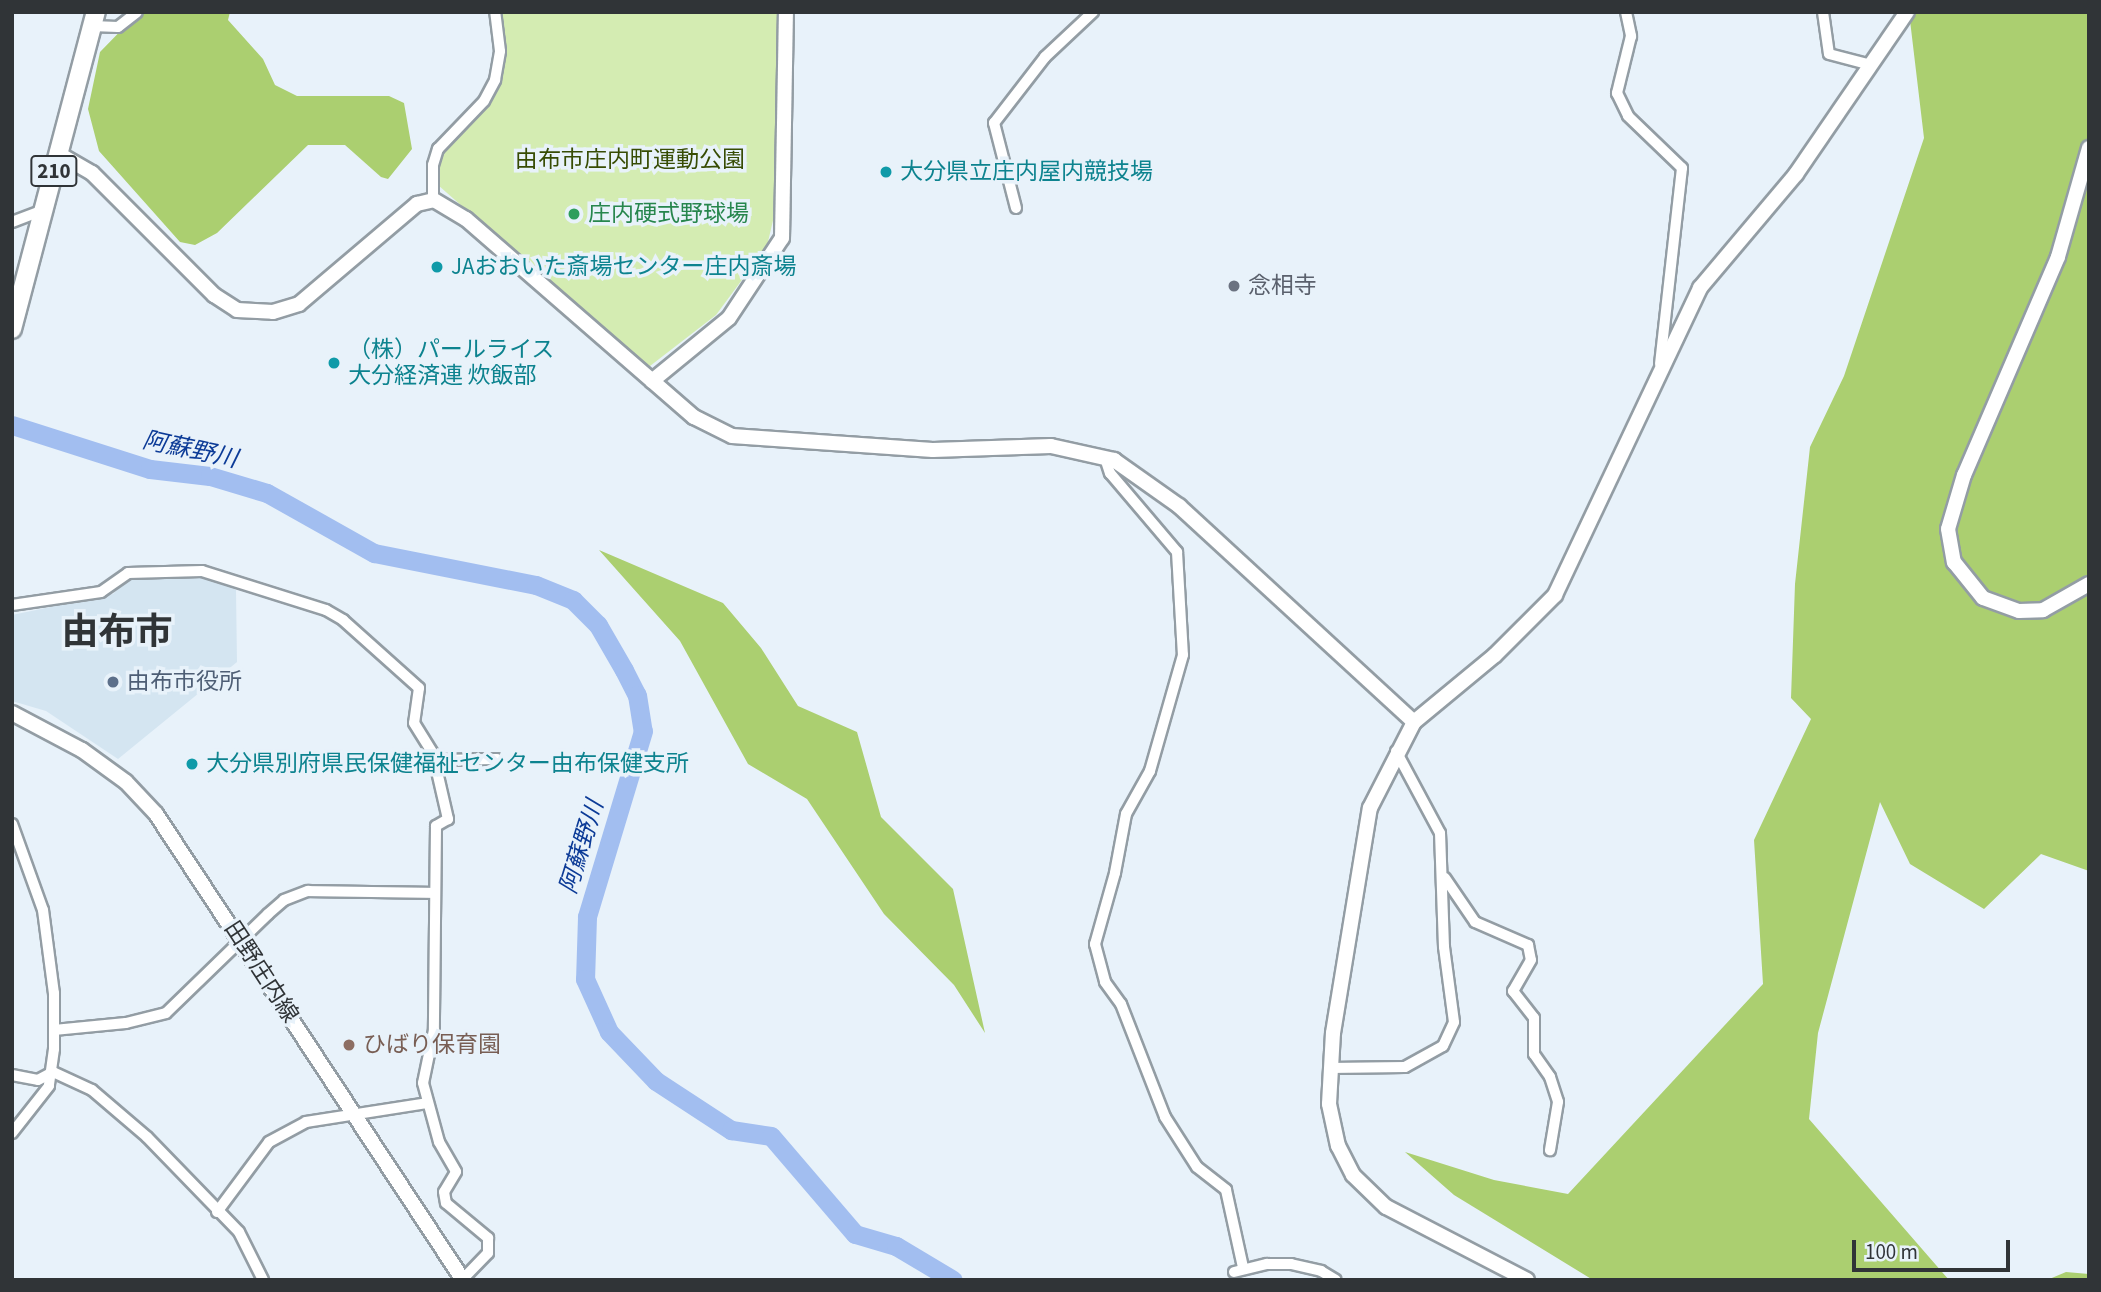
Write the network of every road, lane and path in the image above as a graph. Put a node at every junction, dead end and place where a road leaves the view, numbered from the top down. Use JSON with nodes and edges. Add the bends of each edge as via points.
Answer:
{"nodes":[{"id":1,"x":137,"y":12,"type":"edge"},
{"id":2,"x":495,"y":12,"type":"edge"},
{"id":3,"x":786,"y":12,"type":"edge"},
{"id":4,"x":1093,"y":12,"type":"edge"},
{"id":5,"x":1626,"y":12,"type":"edge"},
{"id":6,"x":1823,"y":12,"type":"edge"},
{"id":7,"x":1907,"y":12,"type":"edge"},
{"id":8,"x":94,"y":19,"type":"edge"},
{"id":9,"x":1871,"y":65,"type":"junction"},
{"id":10,"x":2089,"y":148,"type":"edge"},
{"id":11,"x":59,"y":154,"type":"junction"},
{"id":12,"x":433,"y":200,"type":"junction"},
{"id":13,"x":1016,"y":208,"type":"dead end"},
{"id":14,"x":44,"y":210,"type":"junction"},
{"id":15,"x":12,"y":222,"type":"edge"},
{"id":16,"x":12,"y":329,"type":"edge"},
{"id":17,"x":1660,"y":365,"type":"junction"},
{"id":18,"x":652,"y":381,"type":"junction"},
{"id":19,"x":1105,"y":458,"type":"junction"},
{"id":20,"x":2089,"y":584,"type":"edge"},
{"id":21,"x":12,"y":605,"type":"edge"},
{"id":22,"x":13,"y":715,"type":"edge"},
{"id":23,"x":1414,"y":722,"type":"junction"},
{"id":24,"x":1395,"y":750,"type":"junction"},
{"id":25,"x":497,"y":759,"type":"dead end"},
{"id":26,"x":435,"y":760,"type":"junction"},
{"id":27,"x":12,"y":824,"type":"edge"},
{"id":28,"x":1445,"y":878,"type":"junction"},
{"id":29,"x":435,"y":893,"type":"junction"},
{"id":30,"x":240,"y":941,"type":"junction"},
{"id":31,"x":54,"y":1030,"type":"junction"},
{"id":32,"x":1330,"y":1068,"type":"junction"},
{"id":33,"x":53,"y":1072,"type":"junction"},
{"id":34,"x":12,"y":1075,"type":"edge"},
{"id":35,"x":427,"y":1103,"type":"junction"},
{"id":36,"x":354,"y":1113,"type":"junction"},
{"id":37,"x":12,"y":1133,"type":"edge"},
{"id":38,"x":1550,"y":1150,"type":"dead end"},
{"id":39,"x":217,"y":1212,"type":"junction"},
{"id":40,"x":463,"y":1279,"type":"edge"},
{"id":41,"x":262,"y":1280,"type":"edge"},
{"id":42,"x":1335,"y":1280,"type":"edge"},
{"id":43,"x":1527,"y":1280,"type":"edge"}],
"edges":[{"from":1,"to":8,"type":"street","via":[[118,27]]},
{"from":2,"to":12,"type":"street","via":[[500,51],[495,80],[484,102],[438,149],[432,173]]},
{"from":3,"to":18,"type":"street","via":[[782,238],[729,318]]},
{"from":4,"to":13,"type":"street","via":[[1045,57],[994,123]]},
{"from":5,"to":17,"type":"street","via":[[1632,36],[1617,93],[1628,116],[1682,169]]},
{"from":6,"to":9,"type":"street","via":[[1829,54]]},
{"from":7,"to":9,"type":"street"},
{"from":8,"to":11,"type":"highway","number":"210"},
{"from":9,"to":17,"type":"street","via":[[1796,174],[1700,288]]},
{"from":10,"to":20,"type":"street","via":[[2058,257],[1964,474],[1948,530],[1954,562],[1983,598],[2019,611],[2043,610]]},
{"from":11,"to":12,"type":"street","via":[[92,173],[214,295],[242,311],[278,312],[303,302],[417,204]]},
{"from":11,"to":14,"type":"highway","number":"210"},
{"from":12,"to":18,"type":"street","via":[[466,219]]},
{"from":14,"to":15,"type":"street"},
{"from":14,"to":16,"type":"highway","number":"210"},
{"from":17,"to":23,"type":"street","via":[[1555,595],[1495,655]]},
{"from":18,"to":19,"type":"street","via":[[694,417],[732,436],[761,441],[933,450],[1051,446]]},
{"from":19,"to":23,"type":"street","via":[[1179,506]]},
{"from":19,"to":42,"type":"street","via":[[1110,473],[1177,552],[1183,655],[1150,771],[1126,814],[1095,944],[1105,982],[1121,1004],[1165,1117],[1197,1167],[1226,1190],[1239,1270],[1291,1264],[1321,1271]]},
{"from":21,"to":26,"type":"street","via":[[101,593],[128,573],[182,570],[327,610],[419,688],[414,723]]},
{"from":22,"to":30,"type":"street","name":"田野庄内線","via":[[82,750],[134,790],[170,833]]},
{"from":23,"to":24,"type":"street"},
{"from":24,"to":28,"type":"street","via":[[1440,833]]},
{"from":24,"to":32,"type":"street","via":[[1370,808],[1360,851]]},
{"from":25,"to":26,"type":"street"},
{"from":26,"to":29,"type":"street","via":[[448,819],[436,826]]},
{"from":27,"to":31,"type":"street","via":[[43,910]]},
{"from":28,"to":32,"type":"street","via":[[1444,947],[1454,1022],[1443,1046],[1405,1067]]},
{"from":28,"to":38,"type":"street","via":[[1475,922],[1528,945],[1531,960],[1513,991],[1534,1018],[1534,1054],[1550,1077],[1558,1102]]},
{"from":29,"to":30,"type":"street","via":[[307,891],[284,900]]},
{"from":29,"to":35,"type":"street","via":[[434,1030],[425,1065]]},
{"from":30,"to":31,"type":"street","via":[[166,1013],[126,1023]]},
{"from":30,"to":36,"type":"street","name":"田野庄内線"},
{"from":31,"to":33,"type":"street"},
{"from":32,"to":43,"type":"street","via":[[1329,1104],[1338,1146],[1353,1175],[1403,1217]]},
{"from":33,"to":34,"type":"street","via":[[38,1080]]},
{"from":33,"to":37,"type":"street","via":[[28,1118]]},
{"from":33,"to":39,"type":"street","via":[[92,1090],[147,1137]]},
{"from":35,"to":36,"type":"street"},
{"from":35,"to":40,"type":"street","via":[[439,1142],[456,1172],[444,1192],[446,1203],[488,1238],[488,1253]]},
{"from":36,"to":39,"type":"street","via":[[306,1122],[269,1142]]},
{"from":36,"to":40,"type":"street","name":"田野庄内線"},
{"from":39,"to":41,"type":"street","via":[[239,1232]]}]}
